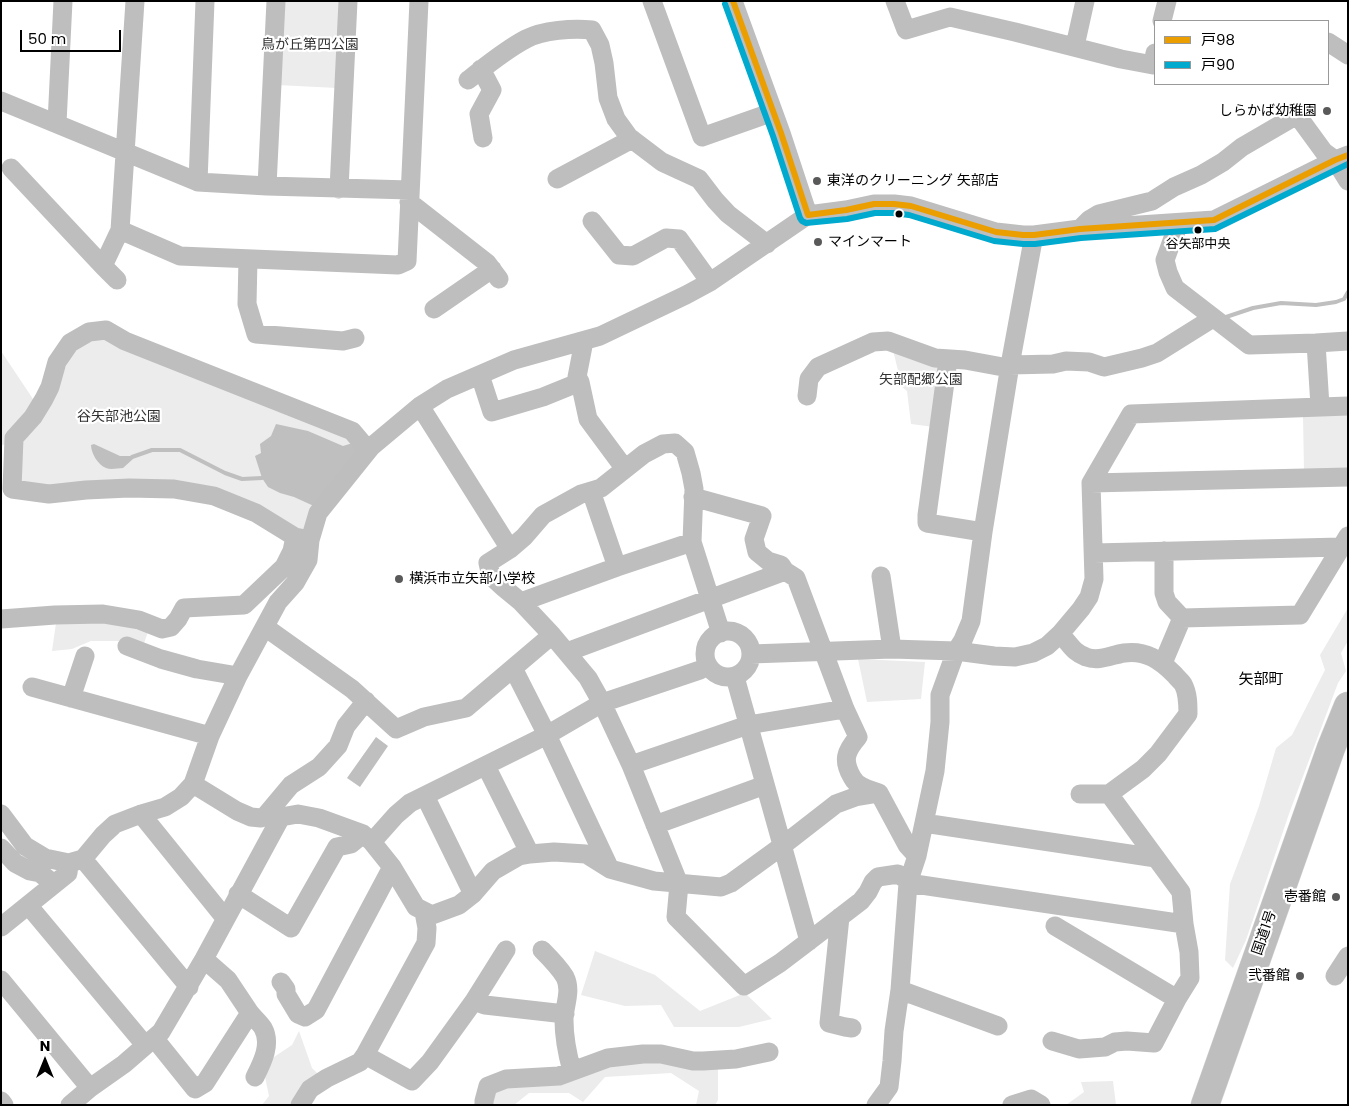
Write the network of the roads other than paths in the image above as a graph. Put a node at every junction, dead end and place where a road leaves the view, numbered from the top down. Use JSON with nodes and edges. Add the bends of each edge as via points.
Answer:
{"nodes":[{"id":1,"x":63,"y":1,"type":"edge"},
{"id":2,"x":135,"y":1,"type":"edge"},
{"id":3,"x":205,"y":1,"type":"edge"},
{"id":4,"x":276,"y":1,"type":"edge"},
{"id":5,"x":348,"y":1,"type":"edge"},
{"id":6,"x":419,"y":1,"type":"edge"},
{"id":7,"x":652,"y":1,"type":"edge"},
{"id":8,"x":733,"y":1,"type":"edge"},
{"id":9,"x":895,"y":1,"type":"edge"},
{"id":10,"x":1085,"y":1,"type":"edge"},
{"id":11,"x":1167,"y":1,"type":"edge"},
{"id":12,"x":1162,"y":20,"type":"edge"},
{"id":13,"x":1329,"y":43,"type":"edge"},
{"id":14,"x":1075,"y":46,"type":"junction"},
{"id":15,"x":1348,"y":55,"type":"edge"},
{"id":16,"x":1154,"y":61,"type":"edge"},
{"id":17,"x":1,"y":101,"type":"edge"},
{"id":18,"x":773,"y":112,"type":"junction"},
{"id":19,"x":57,"y":123,"type":"junction"},
{"id":20,"x":483,"y":138,"type":"dead end"},
{"id":21,"x":632,"y":139,"type":"junction"},
{"id":22,"x":126,"y":152,"type":"junction"},
{"id":23,"x":1341,"y":157,"type":"edge"},
{"id":24,"x":11,"y":168,"type":"dead end"},
{"id":25,"x":557,"y":179,"type":"dead end"},
{"id":26,"x":198,"y":182,"type":"junction"},
{"id":27,"x":1348,"y":182,"type":"edge"},
{"id":28,"x":267,"y":186,"type":"junction"},
{"id":29,"x":339,"y":189,"type":"junction"},
{"id":30,"x":410,"y":196,"type":"junction"},
{"id":31,"x":808,"y":215,"type":"junction"},
{"id":32,"x":592,"y":221,"type":"dead end"},
{"id":33,"x":1180,"y":223,"type":"junction"},
{"id":34,"x":1080,"y":229,"type":"junction"},
{"id":35,"x":120,"y":230,"type":"junction"},
{"id":36,"x":1034,"y":236,"type":"junction"},
{"id":37,"x":767,"y":244,"type":"junction"},
{"id":38,"x":248,"y":260,"type":"junction"},
{"id":39,"x":103,"y":266,"type":"junction"},
{"id":40,"x":117,"y":280,"type":"dead end"},
{"id":41,"x":710,"y":282,"type":"junction"},
{"id":42,"x":434,"y":309,"type":"dead end"},
{"id":43,"x":1213,"y":318,"type":"junction"},
{"id":44,"x":355,"y":338,"type":"dead end"},
{"id":45,"x":584,"y":341,"type":"junction"},
{"id":46,"x":1348,"y":341,"type":"edge"},
{"id":47,"x":1316,"y":342,"type":"junction"},
{"id":48,"x":948,"y":360,"type":"junction"},
{"id":49,"x":1010,"y":365,"type":"junction"},
{"id":50,"x":480,"y":375,"type":"junction"},
{"id":51,"x":580,"y":382,"type":"junction"},
{"id":52,"x":806,"y":396,"type":"dead end"},
{"id":53,"x":420,"y":406,"type":"junction"},
{"id":54,"x":1320,"y":406,"type":"junction"},
{"id":55,"x":1348,"y":406,"type":"edge"},
{"id":56,"x":371,"y":447,"type":"junction"},
{"id":57,"x":625,"y":469,"type":"junction"},
{"id":58,"x":1348,"y":477,"type":"edge"},
{"id":59,"x":1091,"y":483,"type":"junction"},
{"id":60,"x":592,"y":491,"type":"junction"},
{"id":61,"x":693,"y":497,"type":"junction"},
{"id":62,"x":983,"y":532,"type":"junction"},
{"id":63,"x":302,"y":538,"type":"junction"},
{"id":64,"x":692,"y":542,"type":"junction"},
{"id":65,"x":1344,"y":542,"type":"edge"},
{"id":66,"x":510,"y":548,"type":"junction"},
{"id":67,"x":1164,"y":551,"type":"junction"},
{"id":68,"x":1094,"y":553,"type":"junction"},
{"id":69,"x":617,"y":567,"type":"junction"},
{"id":70,"x":784,"y":571,"type":"junction"},
{"id":71,"x":881,"y":576,"type":"dead end"},
{"id":72,"x":709,"y":599,"type":"junction"},
{"id":73,"x":521,"y":602,"type":"junction"},
{"id":74,"x":1,"y":618,"type":"edge"},
{"id":75,"x":1182,"y":618,"type":"junction"},
{"id":76,"x":265,"y":627,"type":"junction"},
{"id":77,"x":721,"y":633,"type":"junction"},
{"id":78,"x":1060,"y":634,"type":"junction"},
{"id":79,"x":552,"y":635,"type":"junction"},
{"id":80,"x":127,"y":646,"type":"dead end"},
{"id":81,"x":892,"y":649,"type":"junction"},
{"id":82,"x":823,"y":651,"type":"junction"},
{"id":83,"x":956,"y":651,"type":"junction"},
{"id":84,"x":567,"y":652,"type":"junction"},
{"id":85,"x":751,"y":654,"type":"junction"},
{"id":86,"x":85,"y":656,"type":"dead end"},
{"id":87,"x":1163,"y":663,"type":"junction"},
{"id":88,"x":708,"y":665,"type":"junction"},
{"id":89,"x":513,"y":668,"type":"junction"},
{"id":90,"x":238,"y":676,"type":"junction"},
{"id":91,"x":734,"y":677,"type":"junction"},
{"id":92,"x":32,"y":687,"type":"dead end"},
{"id":93,"x":71,"y":698,"type":"junction"},
{"id":94,"x":366,"y":701,"type":"junction"},
{"id":95,"x":602,"y":703,"type":"junction"},
{"id":96,"x":1348,"y":706,"type":"edge"},
{"id":97,"x":845,"y":709,"type":"junction"},
{"id":98,"x":748,"y":725,"type":"junction"},
{"id":99,"x":548,"y":735,"type":"junction"},
{"id":100,"x":210,"y":736,"type":"junction"},
{"id":101,"x":1348,"y":744,"type":"edge"},
{"id":102,"x":631,"y":765,"type":"junction"},
{"id":103,"x":486,"y":766,"type":"junction"},
{"id":104,"x":192,"y":784,"type":"junction"},
{"id":105,"x":765,"y":785,"type":"junction"},
{"id":106,"x":879,"y":793,"type":"junction"},
{"id":107,"x":1080,"y":794,"type":"dead end"},
{"id":108,"x":1109,"y":794,"type":"junction"},
{"id":109,"x":425,"y":796,"type":"junction"},
{"id":110,"x":1,"y":814,"type":"edge"},
{"id":111,"x":141,"y":814,"type":"junction"},
{"id":112,"x":273,"y":816,"type":"junction"},
{"id":113,"x":924,"y":823,"type":"junction"},
{"id":114,"x":655,"y":825,"type":"junction"},
{"id":115,"x":367,"y":838,"type":"junction"},
{"id":116,"x":782,"y":846,"type":"junction"},
{"id":117,"x":1,"y":848,"type":"edge"},
{"id":118,"x":530,"y":854,"type":"junction"},
{"id":119,"x":917,"y":856,"type":"junction"},
{"id":120,"x":1156,"y":858,"type":"junction"},
{"id":121,"x":76,"y":861,"type":"junction"},
{"id":122,"x":392,"y":866,"type":"junction"},
{"id":123,"x":610,"y":869,"type":"junction"},
{"id":124,"x":908,"y":883,"type":"junction"},
{"id":125,"x":54,"y":884,"type":"junction"},
{"id":126,"x":679,"y":884,"type":"junction"},
{"id":127,"x":238,"y":894,"type":"junction"},
{"id":128,"x":473,"y":894,"type":"junction"},
{"id":129,"x":28,"y":905,"type":"junction"},
{"id":130,"x":424,"y":912,"type":"junction"},
{"id":131,"x":840,"y":917,"type":"junction"},
{"id":132,"x":225,"y":918,"type":"junction"},
{"id":133,"x":1184,"y":924,"type":"junction"},
{"id":134,"x":1055,"y":926,"type":"dead end"},
{"id":135,"x":1,"y":927,"type":"edge"},
{"id":136,"x":810,"y":941,"type":"junction"},
{"id":137,"x":506,"y":950,"type":"dead end"},
{"id":138,"x":542,"y":950,"type":"dead end"},
{"id":139,"x":1348,"y":956,"type":"edge"},
{"id":140,"x":204,"y":960,"type":"junction"},
{"id":141,"x":1335,"y":976,"type":"dead end"},
{"id":142,"x":1,"y":980,"type":"edge"},
{"id":143,"x":281,"y":982,"type":"dead end"},
{"id":144,"x":188,"y":987,"type":"junction"},
{"id":145,"x":900,"y":990,"type":"junction"},
{"id":146,"x":1177,"y":999,"type":"junction"},
{"id":147,"x":474,"y":1001,"type":"junction"},
{"id":148,"x":250,"y":1013,"type":"junction"},
{"id":149,"x":564,"y":1014,"type":"junction"},
{"id":150,"x":998,"y":1026,"type":"dead end"},
{"id":151,"x":852,"y":1028,"type":"dead end"},
{"id":152,"x":1052,"y":1041,"type":"dead end"},
{"id":153,"x":149,"y":1042,"type":"junction"},
{"id":154,"x":769,"y":1052,"type":"dead end"},
{"id":155,"x":366,"y":1055,"type":"junction"},
{"id":156,"x":572,"y":1071,"type":"junction"},
{"id":157,"x":255,"y":1077,"type":"dead end"},
{"id":158,"x":83,"y":1098,"type":"edge"},
{"id":159,"x":1,"y":1101,"type":"edge"},
{"id":160,"x":4,"y":1105,"type":"edge"},
{"id":161,"x":300,"y":1105,"type":"edge"},
{"id":162,"x":484,"y":1105,"type":"edge"},
{"id":163,"x":876,"y":1105,"type":"edge"},
{"id":164,"x":1012,"y":1105,"type":"edge"},
{"id":165,"x":1041,"y":1105,"type":"edge"},
{"id":166,"x":1205,"y":1105,"type":"edge"},
{"id":167,"x":1224,"y":1105,"type":"edge"}],
"edges":[{"from":1,"to":19,"type":"street"},
{"from":2,"to":22,"type":"street"},
{"from":3,"to":26,"type":"street"},
{"from":4,"to":28,"type":"street"},
{"from":5,"to":29,"type":"street"},
{"from":6,"to":30,"type":"street"},
{"from":7,"to":18,"type":"street","via":[[702,136]]},
{"from":8,"to":18,"type":"street"},
{"from":9,"to":14,"type":"street","via":[[906,30],[950,17]]},
{"from":10,"to":14,"type":"street"},
{"from":11,"to":12,"type":"street"},
{"from":13,"to":15,"type":"street"},
{"from":14,"to":16,"type":"street","via":[[1121,59]]},
{"from":17,"to":19,"type":"street"},
{"from":18,"to":31,"type":"street"},
{"from":19,"to":22,"type":"street"},
{"from":20,"to":21,"type":"street","via":[[479,114],[492,90],[475,74],[527,38],[547,32],[579,29],[592,30],[600,45],[608,98],[616,119]]},
{"from":21,"to":25,"type":"street"},
{"from":21,"to":37,"type":"street","via":[[662,162],[700,179],[728,214]]},
{"from":22,"to":26,"type":"street"},
{"from":22,"to":35,"type":"street"},
{"from":23,"to":27,"type":"street"},
{"from":23,"to":33,"type":"street","via":[[1214,220]]},
{"from":23,"to":34,"type":"street","via":[[1324,152],[1297,115],[1152,202],[1099,214]]},
{"from":24,"to":39,"type":"street"},
{"from":26,"to":28,"type":"street"},
{"from":28,"to":29,"type":"street"},
{"from":29,"to":30,"type":"street"},
{"from":30,"to":38,"type":"street","via":[[406,261],[398,265]]},
{"from":30,"to":42,"type":"street","via":[[496,274]]},
{"from":31,"to":36,"type":"street","via":[[874,204],[903,205],[996,232]]},
{"from":31,"to":37,"type":"street"},
{"from":32,"to":41,"type":"street","via":[[619,254],[633,256],[666,238],[679,239]]},
{"from":33,"to":34,"type":"street"},
{"from":33,"to":43,"type":"street","via":[[1165,260],[1168,272],[1175,288]]},
{"from":34,"to":36,"type":"street"},
{"from":35,"to":38,"type":"street","via":[[180,256]]},
{"from":35,"to":39,"type":"street"},
{"from":36,"to":49,"type":"street"},
{"from":37,"to":41,"type":"street"},
{"from":38,"to":44,"type":"street","via":[[247,304],[256,334],[342,341]]},
{"from":39,"to":40,"type":"street"},
{"from":41,"to":45,"type":"street"},
{"from":43,"to":47,"type":"street","via":[[1249,345]]},
{"from":43,"to":49,"type":"street","via":[[1157,353],[1104,367],[1066,361]]},
{"from":45,"to":50,"type":"street","via":[[514,360]]},
{"from":45,"to":51,"type":"street","via":[[577,377]]},
{"from":46,"to":47,"type":"street"},
{"from":47,"to":54,"type":"street"},
{"from":48,"to":49,"type":"street","via":[[1003,367]]},
{"from":48,"to":52,"type":"street","via":[[888,341],[873,342],[818,367],[809,379]]},
{"from":48,"to":62,"type":"street","via":[[927,523]]},
{"from":49,"to":62,"type":"street"},
{"from":50,"to":51,"type":"street","via":[[492,412]]},
{"from":50,"to":53,"type":"street","via":[[447,389]]},
{"from":51,"to":57,"type":"street","via":[[588,419]]},
{"from":53,"to":56,"type":"street"},
{"from":53,"to":66,"type":"street"},
{"from":54,"to":55,"type":"street"},
{"from":54,"to":59,"type":"street","via":[[1131,414]]},
{"from":56,"to":63,"type":"street"},
{"from":56,"to":63,"type":"street","via":[[363,444],[352,431],[106,330],[89,332],[70,343],[57,362],[50,387],[33,417],[14,438],[12,489],[49,494],[129,488],[174,489],[214,496],[256,513]]},
{"from":57,"to":60,"type":"street"},
{"from":57,"to":61,"type":"street","via":[[663,444],[675,443],[685,452]]},
{"from":58,"to":59,"type":"street"},
{"from":59,"to":68,"type":"street"},
{"from":60,"to":66,"type":"street","via":[[544,515]]},
{"from":60,"to":69,"type":"street"},
{"from":61,"to":64,"type":"street"},
{"from":61,"to":70,"type":"street","via":[[762,516],[754,539],[757,552],[780,565]]},
{"from":62,"to":83,"type":"street","via":[[971,621]]},
{"from":63,"to":74,"type":"street","via":[[284,567],[244,605],[184,608],[171,627],[162,629],[139,620],[104,614]]},
{"from":63,"to":76,"type":"street","via":[[308,560],[295,583],[278,602]]},
{"from":64,"to":69,"type":"street"},
{"from":64,"to":72,"type":"street"},
{"from":65,"to":67,"type":"street"},
{"from":65,"to":75,"type":"street","via":[[1300,615]]},
{"from":66,"to":73,"type":"street","via":[[488,563],[491,576]]},
{"from":67,"to":68,"type":"street"},
{"from":67,"to":75,"type":"street","via":[[1164,593],[1167,602]]},
{"from":68,"to":78,"type":"street","via":[[1094,578],[1089,597]]},
{"from":69,"to":73,"type":"street"},
{"from":70,"to":72,"type":"street"},
{"from":70,"to":82,"type":"street","via":[[796,578]]},
{"from":71,"to":81,"type":"street"},
{"from":72,"to":77,"type":"street"},
{"from":72,"to":84,"type":"street"},
{"from":73,"to":79,"type":"street"},
{"from":75,"to":87,"type":"street"},
{"from":76,"to":90,"type":"street"},
{"from":76,"to":94,"type":"street"},
{"from":77,"to":85,"type":"street","via":[[735,632],[742,636]]},
{"from":77,"to":88,"type":"street","via":[[714,636],[706,649]]},
{"from":78,"to":83,"type":"street","via":[[1033,653],[1015,657]]},
{"from":78,"to":87,"type":"street","via":[[1072,649],[1086,657],[1096,659],[1135,653]]},
{"from":79,"to":84,"type":"street"},
{"from":79,"to":89,"type":"street"},
{"from":80,"to":90,"type":"street","via":[[197,669]]},
{"from":81,"to":82,"type":"street"},
{"from":81,"to":83,"type":"street"},
{"from":82,"to":85,"type":"street"},
{"from":82,"to":97,"type":"street"},
{"from":83,"to":113,"type":"street","via":[[940,696],[936,771]]},
{"from":84,"to":95,"type":"street","via":[[588,678]]},
{"from":85,"to":91,"type":"street","via":[[747,668]]},
{"from":86,"to":93,"type":"street"},
{"from":87,"to":108,"type":"street","via":[[1183,683],[1188,714],[1158,754]]},
{"from":88,"to":91,"type":"street","via":[[719,676]]},
{"from":88,"to":95,"type":"street"},
{"from":89,"to":94,"type":"street","via":[[466,708],[424,717],[396,729]]},
{"from":89,"to":99,"type":"street"},
{"from":90,"to":100,"type":"street"},
{"from":91,"to":98,"type":"street"},
{"from":92,"to":93,"type":"street"},
{"from":93,"to":100,"type":"street"},
{"from":94,"to":112,"type":"street","via":[[346,726],[338,746],[319,767],[291,785]]},
{"from":95,"to":99,"type":"street"},
{"from":95,"to":102,"type":"street"},
{"from":96,"to":166,"type":"highway","name":"国道1号"},
{"from":97,"to":98,"type":"street"},
{"from":97,"to":106,"type":"street","via":[[858,737],[846,757],[847,769],[862,787]]},
{"from":98,"to":102,"type":"street"},
{"from":98,"to":105,"type":"street"},
{"from":99,"to":103,"type":"street"},
{"from":99,"to":123,"type":"street"},
{"from":100,"to":104,"type":"street"},
{"from":101,"to":167,"type":"highway","name":"国道1号"},
{"from":102,"to":114,"type":"street"},
{"from":103,"to":109,"type":"street"},
{"from":103,"to":118,"type":"street"},
{"from":104,"to":111,"type":"street","via":[[181,797],[165,807]]},
{"from":104,"to":112,"type":"street","via":[[238,812],[251,817]]},
{"from":105,"to":114,"type":"street"},
{"from":105,"to":116,"type":"street"},
{"from":106,"to":116,"type":"street","via":[[836,804]]},
{"from":106,"to":119,"type":"street","via":[[907,846]]},
{"from":107,"to":108,"type":"street"},
{"from":108,"to":120,"type":"street"},
{"from":109,"to":115,"type":"street","via":[[410,803]]},
{"from":109,"to":128,"type":"street"},
{"from":110,"to":121,"type":"street","via":[[25,846],[45,858]]},
{"from":111,"to":121,"type":"street","via":[[115,824]]},
{"from":111,"to":132,"type":"street"},
{"from":112,"to":115,"type":"street","via":[[298,814],[319,818]]},
{"from":112,"to":127,"type":"street"},
{"from":113,"to":119,"type":"street"},
{"from":113,"to":120,"type":"street"},
{"from":114,"to":126,"type":"street"},
{"from":115,"to":122,"type":"street"},
{"from":115,"to":127,"type":"street","via":[[337,847],[291,928]]},
{"from":116,"to":126,"type":"street","via":[[721,887]]},
{"from":116,"to":136,"type":"street"},
{"from":117,"to":125,"type":"street","via":[[15,863],[40,873]]},
{"from":118,"to":123,"type":"street","via":[[586,854]]},
{"from":118,"to":128,"type":"street","via":[[518,856],[493,872]]},
{"from":119,"to":124,"type":"street"},
{"from":120,"to":133,"type":"street","via":[[1181,892]]},
{"from":121,"to":125,"type":"street","via":[[68,874]]},
{"from":121,"to":144,"type":"street"},
{"from":122,"to":130,"type":"street","via":[[416,907]]},
{"from":122,"to":143,"type":"street","via":[[316,1010],[305,1017],[298,1014]]},
{"from":123,"to":126,"type":"street"},
{"from":124,"to":131,"type":"street","via":[[898,874],[878,877],[861,901]]},
{"from":124,"to":133,"type":"street"},
{"from":124,"to":145,"type":"street"},
{"from":125,"to":129,"type":"street"},
{"from":126,"to":136,"type":"street","via":[[676,917],[744,986]]},
{"from":127,"to":132,"type":"street"},
{"from":128,"to":130,"type":"street","via":[[450,909],[432,915]]},
{"from":129,"to":135,"type":"street"},
{"from":129,"to":153,"type":"street"},
{"from":130,"to":155,"type":"street","via":[[426,943]]},
{"from":131,"to":136,"type":"street"},
{"from":131,"to":151,"type":"street","via":[[830,1023]]},
{"from":132,"to":140,"type":"street"},
{"from":133,"to":146,"type":"street","via":[[1190,978]]},
{"from":134,"to":146,"type":"street"},
{"from":137,"to":147,"type":"street"},
{"from":138,"to":149,"type":"street","via":[[566,978],[568,997]]},
{"from":139,"to":141,"type":"street"},
{"from":140,"to":144,"type":"street"},
{"from":140,"to":148,"type":"street","via":[[228,980]]},
{"from":142,"to":158,"type":"street"},
{"from":144,"to":153,"type":"street","via":[[161,1032]]},
{"from":145,"to":150,"type":"street"},
{"from":145,"to":163,"type":"street","via":[[889,1087]]},
{"from":146,"to":152,"type":"street","via":[[1154,1043],[1127,1040],[1079,1050]]},
{"from":147,"to":149,"type":"street"},
{"from":147,"to":155,"type":"street","via":[[430,1062],[412,1081]]},
{"from":148,"to":153,"type":"street","via":[[205,1083],[195,1089]]},
{"from":148,"to":157,"type":"street","via":[[267,1038],[264,1060]]},
{"from":149,"to":156,"type":"street","via":[[565,1043]]},
{"from":153,"to":158,"type":"street"},
{"from":154,"to":156,"type":"street","via":[[703,1061],[643,1054],[608,1058]]},
{"from":155,"to":161,"type":"street","via":[[360,1062],[310,1089]]},
{"from":156,"to":162,"type":"street","via":[[559,1076],[506,1079],[488,1086]]},
{"from":159,"to":160,"type":"street"},
{"from":164,"to":165,"type":"street","via":[[1031,1099]]}]}
